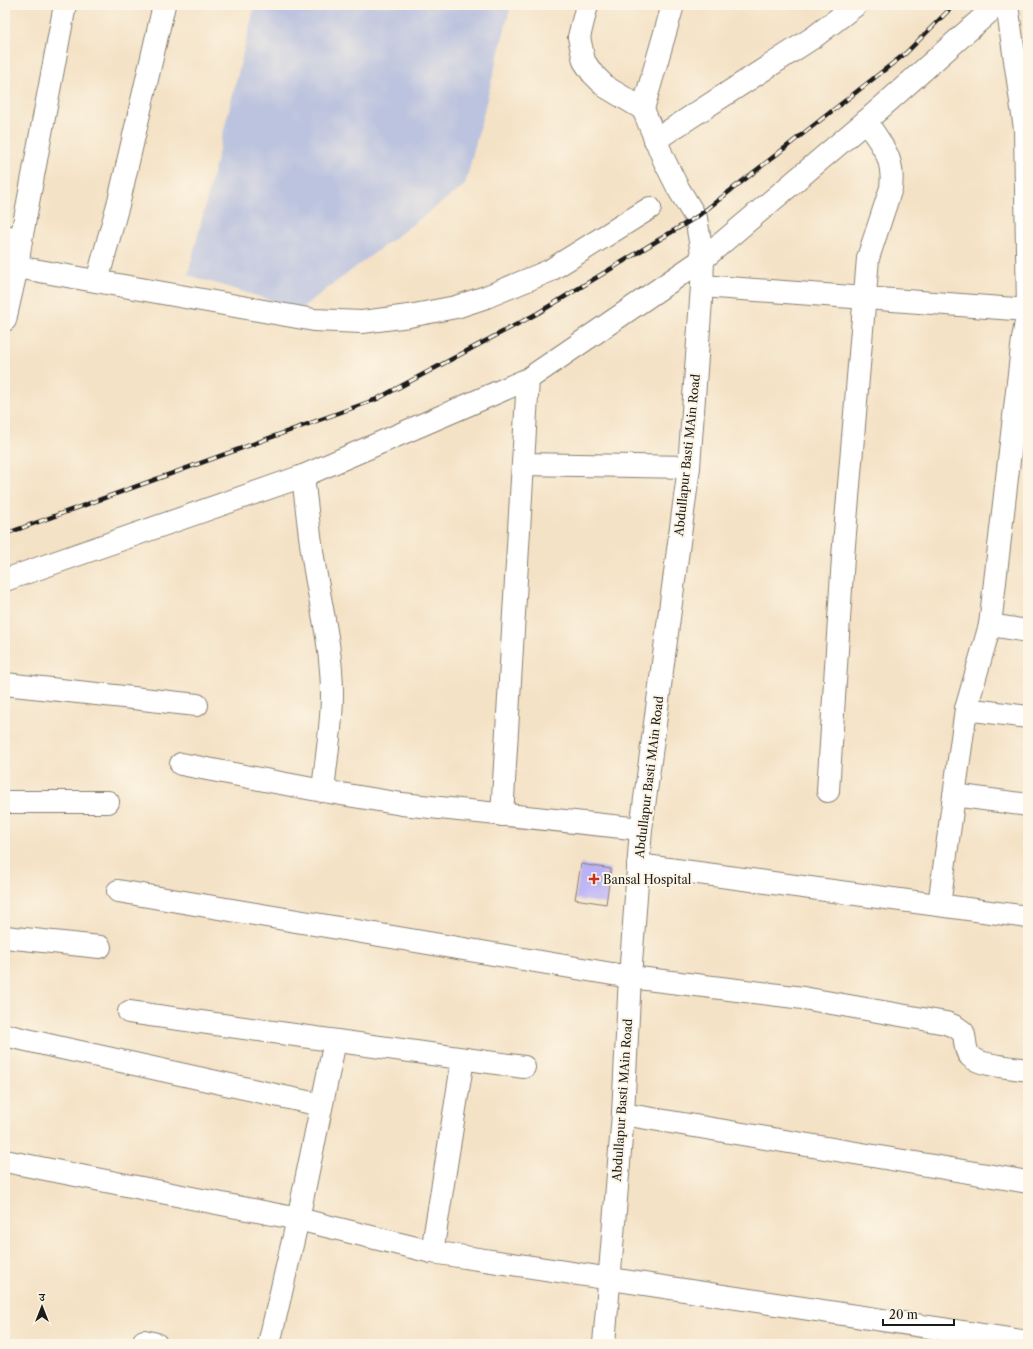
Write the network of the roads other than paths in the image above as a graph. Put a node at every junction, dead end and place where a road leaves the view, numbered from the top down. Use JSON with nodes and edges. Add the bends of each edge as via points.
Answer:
{"nodes":[{"id":1,"x":64,"y":5,"type":"edge"},
{"id":2,"x":164,"y":5,"type":"edge"},
{"id":3,"x":587,"y":5,"type":"edge"},
{"id":4,"x":673,"y":5,"type":"edge"},
{"id":5,"x":856,"y":5,"type":"edge"},
{"id":6,"x":997,"y":5,"type":"edge"},
{"id":7,"x":1007,"y":5,"type":"edge"},
{"id":8,"x":643,"y":109,"type":"junction"},
{"id":9,"x":866,"y":121,"type":"junction"},
{"id":10,"x":655,"y":140,"type":"junction"},
{"id":11,"x":650,"y":208,"type":"dead end"},
{"id":12,"x":13,"y":238,"type":"edge"},
{"id":13,"x":703,"y":259,"type":"junction"},
{"id":14,"x":17,"y":267,"type":"junction"},
{"id":15,"x":97,"y":281,"type":"junction"},
{"id":16,"x":702,"y":286,"type":"junction"},
{"id":17,"x":864,"y":298,"type":"junction"},
{"id":18,"x":1028,"y":310,"type":"edge"},
{"id":19,"x":5,"y":320,"type":"edge"},
{"id":20,"x":1026,"y":340,"type":"edge"},
{"id":21,"x":528,"y":379,"type":"junction"},
{"id":22,"x":1020,"y":441,"type":"edge"},
{"id":23,"x":523,"y":464,"type":"junction"},
{"id":24,"x":689,"y":467,"type":"junction"},
{"id":25,"x":303,"y":476,"type":"junction"},
{"id":26,"x":5,"y":580,"type":"edge"},
{"id":27,"x":990,"y":625,"type":"junction"},
{"id":28,"x":1028,"y":631,"type":"edge"},
{"id":29,"x":5,"y":684,"type":"edge"},
{"id":30,"x":197,"y":705,"type":"dead end"},
{"id":31,"x":966,"y":709,"type":"junction"},
{"id":32,"x":1028,"y":717,"type":"edge"},
{"id":33,"x":181,"y":764,"type":"dead end"},
{"id":34,"x":323,"y":791,"type":"junction"},
{"id":35,"x":828,"y":791,"type":"dead end"},
{"id":36,"x":954,"y":795,"type":"junction"},
{"id":37,"x":5,"y":802,"type":"edge"},
{"id":38,"x":108,"y":802,"type":"dead end"},
{"id":39,"x":1028,"y":805,"type":"edge"},
{"id":40,"x":502,"y":815,"type":"junction"},
{"id":41,"x":642,"y":828,"type":"junction"},
{"id":42,"x":638,"y":865,"type":"junction"},
{"id":43,"x":118,"y":891,"type":"dead end"},
{"id":44,"x":939,"y":905,"type":"junction"},
{"id":45,"x":1028,"y":917,"type":"edge"},
{"id":46,"x":5,"y":937,"type":"edge"},
{"id":47,"x":100,"y":947,"type":"dead end"},
{"id":48,"x":630,"y":977,"type":"junction"},
{"id":49,"x":128,"y":1012,"type":"dead end"},
{"id":50,"x":5,"y":1035,"type":"edge"},
{"id":51,"x":335,"y":1041,"type":"junction"},
{"id":52,"x":463,"y":1059,"type":"junction"},
{"id":53,"x":524,"y":1067,"type":"dead end"},
{"id":54,"x":1028,"y":1070,"type":"edge"},
{"id":55,"x":321,"y":1105,"type":"junction"},
{"id":56,"x":623,"y":1114,"type":"junction"},
{"id":57,"x":5,"y":1161,"type":"edge"},
{"id":58,"x":1028,"y":1182,"type":"edge"},
{"id":59,"x":298,"y":1219,"type":"junction"},
{"id":60,"x":432,"y":1252,"type":"junction"},
{"id":61,"x":610,"y":1279,"type":"junction"},
{"id":62,"x":1028,"y":1342,"type":"edge"},
{"id":63,"x":270,"y":1344,"type":"edge"},
{"id":64,"x":604,"y":1344,"type":"edge"}],
"edges":[{"from":1,"to":12,"type":"street"},
{"from":2,"to":15,"type":"street","via":[[119,201]]},
{"from":3,"to":8,"type":"street","via":[[579,37],[584,61],[606,87]]},
{"from":4,"to":8,"type":"street"},
{"from":5,"to":10,"type":"street","via":[[814,37]]},
{"from":6,"to":9,"type":"street"},
{"from":7,"to":18,"type":"street","via":[[1025,129]]},
{"from":8,"to":10,"type":"street","name":"Abdullapur Basti MAin Road"},
{"from":9,"to":13,"type":"street"},
{"from":9,"to":17,"type":"street","via":[[888,156],[892,178],[868,258]]},
{"from":10,"to":13,"type":"street","name":"Abdullapur Basti MAin Road","via":[[696,218]]},
{"from":11,"to":15,"type":"street","via":[[549,271],[486,298],[409,316],[362,322],[314,320]]},
{"from":12,"to":14,"type":"street"},
{"from":13,"to":16,"type":"street","name":"Abdullapur Basti MAin Road"},
{"from":13,"to":21,"type":"street"},
{"from":14,"to":15,"type":"street"},
{"from":14,"to":19,"type":"street"},
{"from":16,"to":17,"type":"street"},
{"from":16,"to":24,"type":"street","name":"Abdullapur Basti MAin Road"},
{"from":17,"to":18,"type":"street"},
{"from":17,"to":35,"type":"street","via":[[843,557]]},
{"from":18,"to":20,"type":"street"},
{"from":20,"to":22,"type":"street"},
{"from":21,"to":23,"type":"street"},
{"from":21,"to":25,"type":"street"},
{"from":22,"to":27,"type":"street"},
{"from":23,"to":24,"type":"street"},
{"from":23,"to":40,"type":"street"},
{"from":24,"to":41,"type":"street","name":"Abdullapur Basti MAin Road"},
{"from":25,"to":26,"type":"street"},
{"from":25,"to":34,"type":"street","via":[[314,565],[332,674]]},
{"from":27,"to":28,"type":"street"},
{"from":27,"to":31,"type":"street"},
{"from":29,"to":30,"type":"street"},
{"from":31,"to":32,"type":"street"},
{"from":31,"to":36,"type":"street"},
{"from":33,"to":34,"type":"street"},
{"from":34,"to":40,"type":"street","via":[[402,804]]},
{"from":36,"to":39,"type":"street"},
{"from":36,"to":44,"type":"street"},
{"from":37,"to":38,"type":"street"},
{"from":40,"to":41,"type":"street"},
{"from":41,"to":42,"type":"street","name":"Abdullapur Basti MAin Road"},
{"from":42,"to":44,"type":"street"},
{"from":42,"to":48,"type":"street","name":"Abdullapur Basti MAin Road"},
{"from":43,"to":48,"type":"street"},
{"from":44,"to":45,"type":"street"},
{"from":46,"to":47,"type":"street"},
{"from":48,"to":54,"type":"street","via":[[803,998],[946,1023],[963,1032],[968,1055],[973,1060]]},
{"from":48,"to":56,"type":"street","name":"Abdullapur Basti MAin Road"},
{"from":49,"to":51,"type":"street"},
{"from":50,"to":55,"type":"street"},
{"from":51,"to":52,"type":"street"},
{"from":51,"to":55,"type":"street"},
{"from":52,"to":53,"type":"street"},
{"from":52,"to":60,"type":"street"},
{"from":55,"to":59,"type":"street"},
{"from":56,"to":58,"type":"street"},
{"from":56,"to":61,"type":"street","name":"Abdullapur Basti MAin Road"},
{"from":57,"to":59,"type":"street"},
{"from":59,"to":60,"type":"street"},
{"from":59,"to":63,"type":"street"},
{"from":60,"to":61,"type":"street"},
{"from":61,"to":62,"type":"street"},
{"from":61,"to":64,"type":"street","name":"Abdullapur Basti MAin Road"}]}
